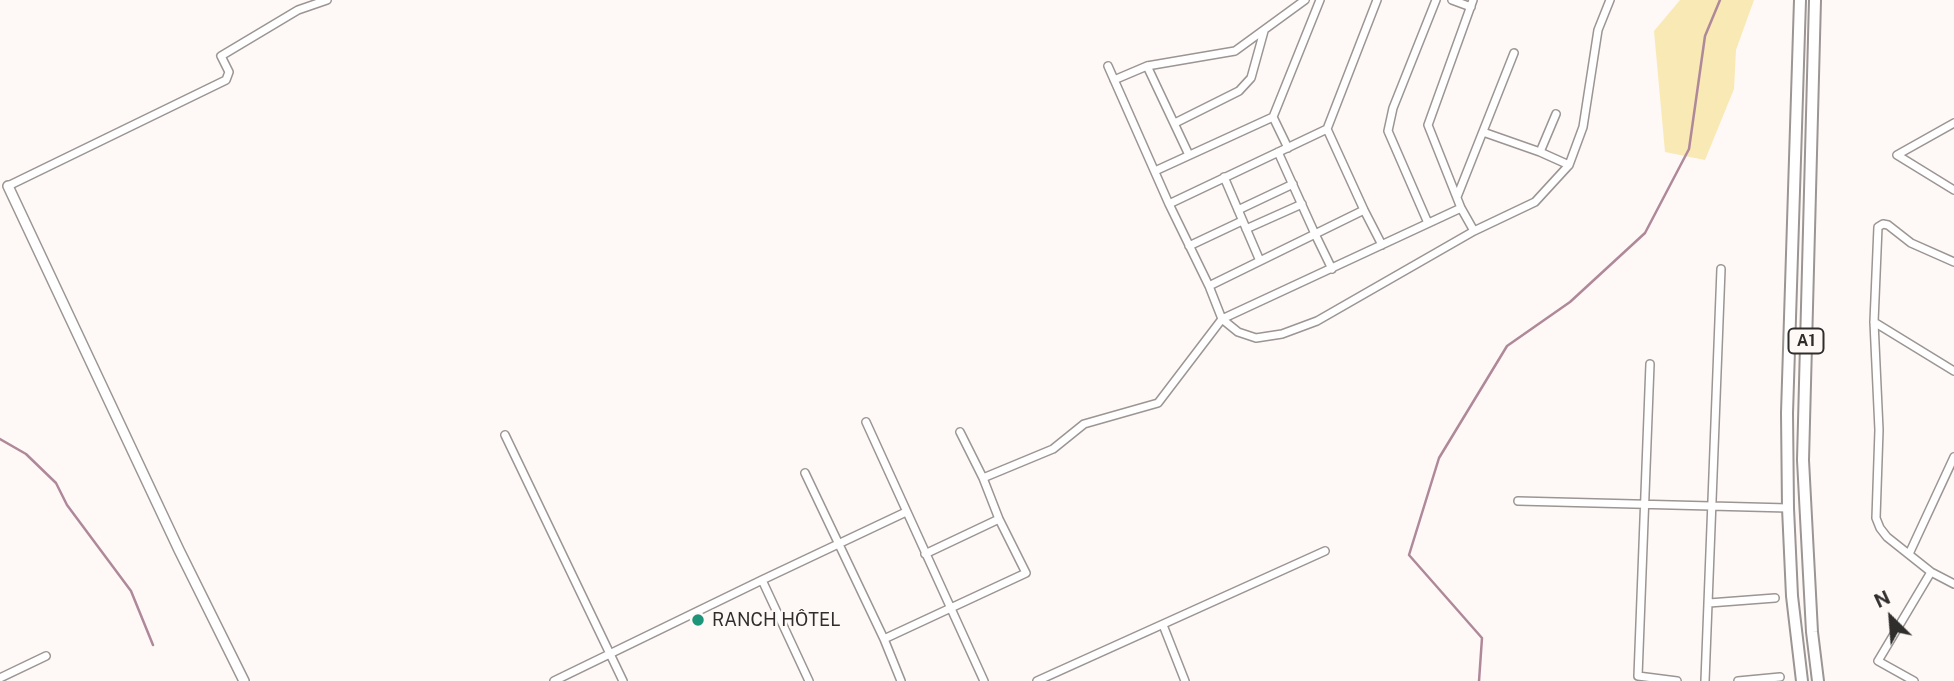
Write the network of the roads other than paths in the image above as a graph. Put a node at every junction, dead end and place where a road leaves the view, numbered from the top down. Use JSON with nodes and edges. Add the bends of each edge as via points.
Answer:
{"nodes":[{"id":1,"x":327,"y":0,"type":"edge"},
{"id":2,"x":1306,"y":0,"type":"edge"},
{"id":3,"x":1320,"y":0,"type":"edge"},
{"id":4,"x":1377,"y":0,"type":"edge"},
{"id":5,"x":1436,"y":0,"type":"edge"},
{"id":6,"x":1452,"y":0,"type":"edge"},
{"id":7,"x":1609,"y":0,"type":"edge"},
{"id":8,"x":1800,"y":0,"type":"edge"},
{"id":9,"x":1815,"y":0,"type":"edge"},
{"id":10,"x":1472,"y":3,"type":"edge"},
{"id":11,"x":1265,"y":30,"type":"junction"},
{"id":12,"x":1514,"y":53,"type":"dead end"},
{"id":13,"x":1108,"y":66,"type":"dead end"},
{"id":14,"x":1147,"y":66,"type":"junction"},
{"id":15,"x":1114,"y":80,"type":"junction"},
{"id":16,"x":1556,"y":114,"type":"dead end"},
{"id":17,"x":1273,"y":117,"type":"junction"},
{"id":18,"x":1175,"y":123,"type":"junction"},
{"id":19,"x":1954,"y":123,"type":"edge"},
{"id":20,"x":1327,"y":129,"type":"junction"},
{"id":21,"x":1483,"y":132,"type":"junction"},
{"id":22,"x":1288,"y":148,"type":"junction"},
{"id":23,"x":1278,"y":152,"type":"junction"},
{"id":24,"x":1540,"y":152,"type":"junction"},
{"id":25,"x":1189,"y":155,"type":"junction"},
{"id":26,"x":1569,"y":164,"type":"junction"},
{"id":27,"x":1155,"y":171,"type":"junction"},
{"id":28,"x":1224,"y":177,"type":"junction"},
{"id":29,"x":1293,"y":184,"type":"junction"},
{"id":30,"x":8,"y":186,"type":"joint"},
{"id":31,"x":1954,"y":190,"type":"edge"},
{"id":32,"x":1457,"y":197,"type":"junction"},
{"id":33,"x":1169,"y":204,"type":"junction"},
{"id":34,"x":1302,"y":204,"type":"junction"},
{"id":35,"x":1461,"y":208,"type":"junction"},
{"id":36,"x":1238,"y":210,"type":"junction"},
{"id":37,"x":1364,"y":210,"type":"junction"},
{"id":38,"x":1242,"y":221,"type":"junction"},
{"id":39,"x":1428,"y":223,"type":"junction"},
{"id":40,"x":1246,"y":229,"type":"junction"},
{"id":41,"x":1474,"y":232,"type":"junction"},
{"id":42,"x":1315,"y":234,"type":"junction"},
{"id":43,"x":1382,"y":245,"type":"junction"},
{"id":44,"x":1189,"y":246,"type":"junction"},
{"id":45,"x":1260,"y":261,"type":"junction"},
{"id":46,"x":1954,"y":262,"type":"edge"},
{"id":47,"x":1332,"y":269,"type":"junction"},
{"id":48,"x":1721,"y":269,"type":"dead end"},
{"id":49,"x":1209,"y":286,"type":"junction"},
{"id":50,"x":1222,"y":319,"type":"junction"},
{"id":51,"x":1874,"y":322,"type":"junction"},
{"id":52,"x":1650,"y":365,"type":"dead end"},
{"id":53,"x":1954,"y":370,"type":"edge"},
{"id":54,"x":866,"y":422,"type":"dead end"},
{"id":55,"x":960,"y":432,"type":"dead end"},
{"id":56,"x":505,"y":435,"type":"dead end"},
{"id":57,"x":1954,"y":457,"type":"edge"},
{"id":58,"x":805,"y":473,"type":"dead end"},
{"id":59,"x":983,"y":478,"type":"junction"},
{"id":60,"x":1518,"y":501,"type":"dead end"},
{"id":61,"x":1644,"y":504,"type":"junction"},
{"id":62,"x":1713,"y":506,"type":"junction"},
{"id":63,"x":1788,"y":508,"type":"junction"},
{"id":64,"x":906,"y":512,"type":"junction"},
{"id":65,"x":999,"y":519,"type":"junction"},
{"id":66,"x":837,"y":544,"type":"junction"},
{"id":67,"x":1325,"y":551,"type":"dead end"},
{"id":68,"x":925,"y":554,"type":"junction"},
{"id":69,"x":1909,"y":554,"type":"junction"},
{"id":70,"x":1931,"y":572,"type":"junction"},
{"id":71,"x":762,"y":580,"type":"junction"},
{"id":72,"x":1954,"y":584,"type":"edge"},
{"id":73,"x":1774,"y":597,"type":"dead end"},
{"id":74,"x":1709,"y":603,"type":"junction"},
{"id":75,"x":950,"y":608,"type":"junction"},
{"id":76,"x":1163,"y":625,"type":"junction"},
{"id":77,"x":884,"y":639,"type":"junction"},
{"id":78,"x":609,"y":654,"type":"junction"},
{"id":79,"x":46,"y":656,"type":"dead end"},
{"id":80,"x":1780,"y":677,"type":"dead end"},
{"id":81,"x":0,"y":678,"type":"edge"},
{"id":82,"x":805,"y":680,"type":"edge"},
{"id":83,"x":244,"y":681,"type":"edge"},
{"id":84,"x":554,"y":681,"type":"edge"},
{"id":85,"x":622,"y":681,"type":"edge"},
{"id":86,"x":901,"y":681,"type":"edge"},
{"id":87,"x":984,"y":681,"type":"edge"},
{"id":88,"x":1037,"y":681,"type":"edge"},
{"id":89,"x":1185,"y":681,"type":"edge"},
{"id":90,"x":1677,"y":681,"type":"edge"},
{"id":91,"x":1705,"y":681,"type":"edge"},
{"id":92,"x":1738,"y":681,"type":"edge"},
{"id":93,"x":1802,"y":681,"type":"edge"},
{"id":94,"x":1818,"y":681,"type":"edge"},
{"id":95,"x":1914,"y":681,"type":"edge"}],
"edges":[{"from":1,"to":30,"type":"street","via":[[298,10],[222,56],[229,72],[226,80]]},
{"from":2,"to":11,"type":"street"},
{"from":3,"to":17,"type":"street"},
{"from":4,"to":20,"type":"street"},
{"from":5,"to":39,"type":"street","via":[[1388,131]]},
{"from":6,"to":10,"type":"street"},
{"from":7,"to":26,"type":"street","via":[[1598,30],[1583,127]]},
{"from":8,"to":63,"type":"main road","number":"A1"},
{"from":9,"to":94,"type":"main road","number":"A1","via":[[1803,460]]},
{"from":10,"to":32,"type":"street","via":[[1428,125]]},
{"from":11,"to":14,"type":"street","via":[[1235,51]]},
{"from":11,"to":18,"type":"street","via":[[1251,78],[1239,91]]},
{"from":12,"to":21,"type":"street"},
{"from":13,"to":15,"type":"street"},
{"from":14,"to":15,"type":"street"},
{"from":14,"to":18,"type":"street"},
{"from":15,"to":27,"type":"street"},
{"from":16,"to":24,"type":"street"},
{"from":17,"to":22,"type":"street"},
{"from":17,"to":25,"type":"street"},
{"from":18,"to":25,"type":"street"},
{"from":19,"to":31,"type":"street","via":[[1896,155]]},
{"from":20,"to":22,"type":"street"},
{"from":20,"to":37,"type":"street"},
{"from":21,"to":24,"type":"street"},
{"from":21,"to":32,"type":"street"},
{"from":22,"to":23,"type":"street"},
{"from":23,"to":28,"type":"street"},
{"from":23,"to":29,"type":"street"},
{"from":24,"to":26,"type":"street"},
{"from":25,"to":27,"type":"street"},
{"from":26,"to":41,"type":"street","via":[[1535,202]]},
{"from":27,"to":33,"type":"street"},
{"from":28,"to":33,"type":"street"},
{"from":28,"to":36,"type":"street"},
{"from":29,"to":34,"type":"street"},
{"from":29,"to":36,"type":"street"},
{"from":30,"to":83,"type":"street"},
{"from":32,"to":35,"type":"street"},
{"from":33,"to":44,"type":"street"},
{"from":34,"to":40,"type":"street"},
{"from":34,"to":42,"type":"street"},
{"from":35,"to":39,"type":"street"},
{"from":35,"to":41,"type":"street"},
{"from":36,"to":38,"type":"street"},
{"from":37,"to":42,"type":"street"},
{"from":37,"to":43,"type":"street"},
{"from":38,"to":40,"type":"street"},
{"from":38,"to":44,"type":"street"},
{"from":39,"to":43,"type":"street"},
{"from":40,"to":45,"type":"street"},
{"from":41,"to":50,"type":"street","via":[[1317,321],[1282,334],[1256,338],[1238,332]]},
{"from":42,"to":45,"type":"street"},
{"from":42,"to":47,"type":"street"},
{"from":43,"to":47,"type":"street"},
{"from":44,"to":49,"type":"street"},
{"from":45,"to":49,"type":"street"},
{"from":46,"to":51,"type":"street","via":[[1911,243],[1888,225],[1878,227]]},
{"from":47,"to":50,"type":"street"},
{"from":48,"to":62,"type":"street"},
{"from":49,"to":50,"type":"street"},
{"from":50,"to":59,"type":"street","via":[[1158,403],[1084,424],[1053,449]]},
{"from":51,"to":53,"type":"street"},
{"from":51,"to":69,"type":"street","via":[[1879,430],[1876,518],[1888,537]]},
{"from":52,"to":61,"type":"street"},
{"from":54,"to":64,"type":"street"},
{"from":55,"to":59,"type":"street"},
{"from":56,"to":78,"type":"street"},
{"from":57,"to":69,"type":"street"},
{"from":58,"to":66,"type":"street"},
{"from":59,"to":65,"type":"street"},
{"from":60,"to":61,"type":"street"},
{"from":61,"to":62,"type":"street"},
{"from":61,"to":90,"type":"street","via":[[1638,676]]},
{"from":62,"to":63,"type":"street"},
{"from":62,"to":74,"type":"street"},
{"from":63,"to":93,"type":"main road","number":"A1"},
{"from":64,"to":66,"type":"street"},
{"from":64,"to":68,"type":"street"},
{"from":65,"to":68,"type":"street"},
{"from":65,"to":75,"type":"street","via":[[1026,573]]},
{"from":66,"to":71,"type":"street"},
{"from":66,"to":77,"type":"street"},
{"from":67,"to":76,"type":"street"},
{"from":68,"to":75,"type":"street"},
{"from":69,"to":70,"type":"street"},
{"from":70,"to":72,"type":"street"},
{"from":70,"to":95,"type":"street","via":[[1878,661]]},
{"from":71,"to":78,"type":"street"},
{"from":71,"to":82,"type":"street"},
{"from":73,"to":74,"type":"street"},
{"from":74,"to":91,"type":"street"},
{"from":75,"to":77,"type":"street"},
{"from":75,"to":87,"type":"street"},
{"from":76,"to":88,"type":"street"},
{"from":76,"to":89,"type":"street"},
{"from":77,"to":86,"type":"street"},
{"from":78,"to":84,"type":"street"},
{"from":78,"to":85,"type":"street"},
{"from":79,"to":81,"type":"street"},
{"from":80,"to":92,"type":"street"}]}
